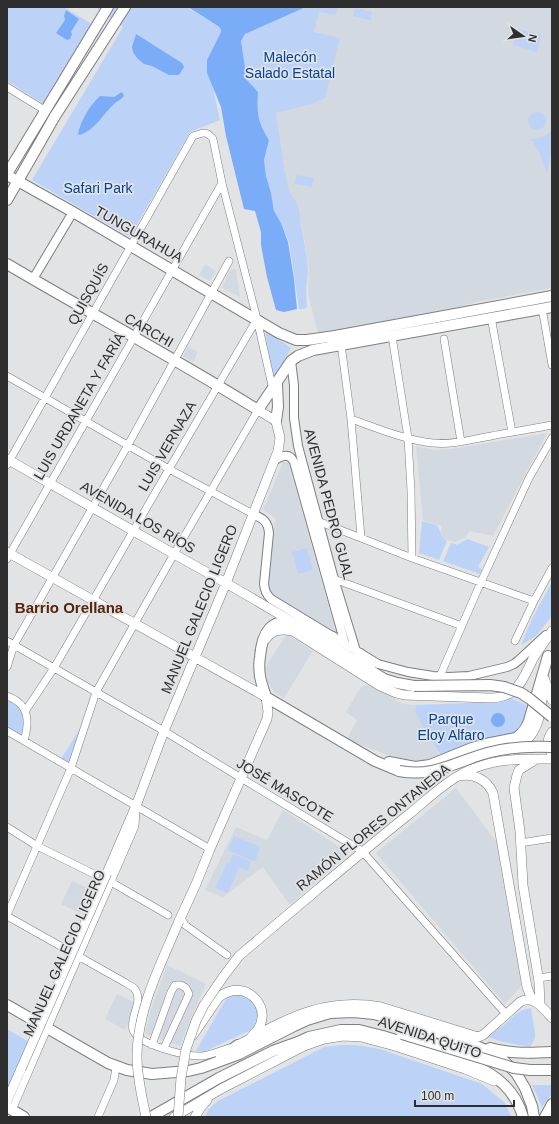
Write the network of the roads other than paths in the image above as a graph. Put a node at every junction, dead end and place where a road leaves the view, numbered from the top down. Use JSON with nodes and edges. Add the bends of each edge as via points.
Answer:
{"nodes":[{"id":1,"x":108,"y":7,"type":"edge"},
{"id":2,"x":125,"y":7,"type":"edge"},
{"id":3,"x":7,"y":87,"type":"edge"},
{"id":4,"x":46,"y":111,"type":"junction"},
{"id":5,"x":7,"y":174,"type":"edge"},
{"id":6,"x":18,"y":181,"type":"junction"},
{"id":7,"x":222,"y":183,"type":"junction"},
{"id":8,"x":7,"y":200,"type":"edge"},
{"id":9,"x":73,"y":212,"type":"junction"},
{"id":10,"x":131,"y":246,"type":"junction"},
{"id":11,"x":229,"y":261,"type":"dead end"},
{"id":12,"x":7,"y":264,"type":"edge"},
{"id":13,"x":172,"y":270,"type":"junction"},
{"id":14,"x":33,"y":279,"type":"junction"},
{"id":15,"x":212,"y":293,"type":"junction"},
{"id":16,"x":552,"y":296,"type":"edge"},
{"id":17,"x":547,"y":308,"type":"edge"},
{"id":18,"x":92,"y":314,"type":"junction"},
{"id":19,"x":491,"y":317,"type":"junction"},
{"id":20,"x":257,"y":319,"type":"junction"},
{"id":21,"x":392,"y":336,"type":"junction"},
{"id":22,"x":134,"y":337,"type":"junction"},
{"id":23,"x":444,"y":339,"type":"dead end"},
{"id":24,"x":341,"y":344,"type":"junction"},
{"id":25,"x":175,"y":360,"type":"junction"},
{"id":26,"x":291,"y":361,"type":"junction"},
{"id":27,"x":552,"y":365,"type":"edge"},
{"id":28,"x":7,"y":376,"type":"edge"},
{"id":29,"x":218,"y":385,"type":"junction"},
{"id":30,"x":275,"y":387,"type":"junction"},
{"id":31,"x":45,"y":398,"type":"junction"},
{"id":32,"x":258,"y":410,"type":"junction"},
{"id":33,"x":351,"y":419,"type":"junction"},
{"id":34,"x":86,"y":421,"type":"junction"},
{"id":35,"x":276,"y":421,"type":"junction"},
{"id":36,"x":552,"y":425,"type":"edge"},
{"id":37,"x":512,"y":432,"type":"junction"},
{"id":38,"x":408,"y":438,"type":"junction"},
{"id":39,"x":552,"y":438,"type":"edge"},
{"id":40,"x":461,"y":442,"type":"junction"},
{"id":41,"x":128,"y":445,"type":"junction"},
{"id":42,"x":8,"y":461,"type":"edge"},
{"id":43,"x":274,"y":461,"type":"junction"},
{"id":44,"x":169,"y":469,"type":"junction"},
{"id":45,"x":50,"y":483,"type":"junction"},
{"id":46,"x":211,"y":491,"type":"junction"},
{"id":47,"x":92,"y":507,"type":"junction"},
{"id":48,"x":253,"y":514,"type":"junction"},
{"id":49,"x":309,"y":518,"type":"junction"},
{"id":50,"x":318,"y":521,"type":"junction"},
{"id":51,"x":133,"y":530,"type":"junction"},
{"id":52,"x":360,"y":537,"type":"junction"},
{"id":53,"x":174,"y":554,"type":"junction"},
{"id":54,"x":8,"y":555,"type":"edge"},
{"id":55,"x":412,"y":558,"type":"junction"},
{"id":56,"x":552,"y":568,"type":"edge"},
{"id":57,"x":52,"y":577,"type":"junction"},
{"id":58,"x":334,"y":579,"type":"junction"},
{"id":59,"x":481,"y":582,"type":"junction"},
{"id":60,"x":226,"y":583,"type":"junction"},
{"id":61,"x":93,"y":600,"type":"junction"},
{"id":62,"x":534,"y":601,"type":"junction"},
{"id":63,"x":135,"y":623,"type":"junction"},
{"id":64,"x":462,"y":626,"type":"junction"},
{"id":65,"x":301,"y":627,"type":"junction"},
{"id":66,"x":552,"y":630,"type":"edge"},
{"id":67,"x":333,"y":637,"type":"junction"},
{"id":68,"x":515,"y":640,"type":"dead end"},
{"id":69,"x":10,"y":643,"type":"edge"},
{"id":70,"x":345,"y":644,"type":"junction"},
{"id":71,"x":260,"y":652,"type":"junction"},
{"id":72,"x":358,"y":652,"type":"junction"},
{"id":73,"x":550,"y":652,"type":"edge"},
{"id":74,"x":194,"y":657,"type":"junction"},
{"id":75,"x":7,"y":667,"type":"edge"},
{"id":76,"x":54,"y":668,"type":"junction"},
{"id":77,"x":546,"y":668,"type":"junction"},
{"id":78,"x":372,"y":671,"type":"junction"},
{"id":79,"x":440,"y":676,"type":"junction"},
{"id":80,"x":96,"y":692,"type":"junction"},
{"id":81,"x":7,"y":696,"type":"edge"},
{"id":82,"x":266,"y":697,"type":"junction"},
{"id":83,"x":552,"y":700,"type":"edge"},
{"id":84,"x":26,"y":710,"type":"junction"},
{"id":85,"x":552,"y":717,"type":"edge"},
{"id":86,"x":7,"y":731,"type":"edge"},
{"id":87,"x":164,"y":731,"type":"junction"},
{"id":88,"x":552,"y":732,"type":"edge"},
{"id":89,"x":24,"y":741,"type":"junction"},
{"id":90,"x":552,"y":747,"type":"edge"},
{"id":91,"x":552,"y":754,"type":"edge"},
{"id":92,"x":537,"y":759,"type":"junction"},
{"id":93,"x":552,"y":759,"type":"edge"},
{"id":94,"x":502,"y":760,"type":"junction"},
{"id":95,"x":375,"y":761,"type":"junction"},
{"id":96,"x":71,"y":768,"type":"junction"},
{"id":97,"x":241,"y":778,"type":"junction"},
{"id":98,"x":455,"y":778,"type":"junction"},
{"id":99,"x":136,"y":806,"type":"junction"},
{"id":100,"x":7,"y":827,"type":"edge"},
{"id":101,"x":552,"y":838,"type":"edge"},
{"id":102,"x":520,"y":843,"type":"junction"},
{"id":103,"x":37,"y":846,"type":"junction"},
{"id":104,"x":210,"y":849,"type":"junction"},
{"id":105,"x":362,"y":851,"type":"junction"},
{"id":106,"x":96,"y":875,"type":"dead end"},
{"id":107,"x":111,"y":882,"type":"junction"},
{"id":108,"x":168,"y":915,"type":"dead end"},
{"id":109,"x":7,"y":916,"type":"edge"},
{"id":110,"x":180,"y":919,"type":"junction"},
{"id":111,"x":227,"y":955,"type":"dead end"},
{"id":112,"x":78,"y":956,"type":"junction"},
{"id":113,"x":552,"y":976,"type":"edge"},
{"id":114,"x":539,"y":978,"type":"junction"},
{"id":115,"x":536,"y":1002,"type":"junction"},
{"id":116,"x":7,"y":1005,"type":"edge"},
{"id":117,"x":506,"y":1014,"type":"junction"},
{"id":118,"x":552,"y":1018,"type":"edge"},
{"id":119,"x":47,"y":1028,"type":"junction"},
{"id":120,"x":158,"y":1028,"type":"junction"},
{"id":121,"x":171,"y":1032,"type":"junction"},
{"id":122,"x":462,"y":1040,"type":"junction"},
{"id":123,"x":188,"y":1041,"type":"junction"},
{"id":124,"x":152,"y":1045,"type":"junction"},
{"id":125,"x":238,"y":1045,"type":"junction"},
{"id":126,"x":164,"y":1048,"type":"junction"},
{"id":127,"x":272,"y":1051,"type":"junction"},
{"id":128,"x":552,"y":1052,"type":"edge"},
{"id":129,"x":214,"y":1062,"type":"junction"},
{"id":130,"x":116,"y":1067,"type":"junction"},
{"id":131,"x":552,"y":1070,"type":"edge"},
{"id":132,"x":221,"y":1089,"type":"junction"},
{"id":133,"x":512,"y":1094,"type":"junction"},
{"id":134,"x":552,"y":1104,"type":"edge"},
{"id":135,"x":9,"y":1106,"type":"edge"},
{"id":136,"x":24,"y":1117,"type":"edge"},
{"id":137,"x":98,"y":1117,"type":"edge"},
{"id":138,"x":146,"y":1117,"type":"edge"},
{"id":139,"x":151,"y":1117,"type":"edge"},
{"id":140,"x":174,"y":1117,"type":"edge"},
{"id":141,"x":178,"y":1117,"type":"edge"},
{"id":142,"x":195,"y":1117,"type":"edge"},
{"id":143,"x":523,"y":1117,"type":"edge"},
{"id":144,"x":534,"y":1117,"type":"edge"},
{"id":145,"x":545,"y":1117,"type":"edge"}],
"edges":[{"from":1,"to":4,"type":"main road"},
{"from":2,"to":6,"type":"main road","via":[[55,116]]},
{"from":3,"to":4,"type":"street"},
{"from":4,"to":5,"type":"main road"},
{"from":5,"to":6,"type":"main road","name":"TUNGURAHUA"},
{"from":6,"to":8,"type":"main road"},
{"from":6,"to":9,"type":"main road","name":"TUNGURAHUA"},
{"from":7,"to":10,"type":"street","name":"QUISQUÍS","via":[[213,139],[205,133],[193,136]]},
{"from":7,"to":13,"type":"street","name":"LUIS URDANETA Y FARÍA"},
{"from":7,"to":20,"type":"street"},
{"from":9,"to":10,"type":"main road","name":"TUNGURAHUA"},
{"from":9,"to":14,"type":"street"},
{"from":10,"to":13,"type":"main road","name":"TUNGURAHUA"},
{"from":10,"to":18,"type":"street","name":"QUISQUÍS"},
{"from":11,"to":15,"type":"street"},
{"from":12,"to":14,"type":"main road","name":"CARCHI"},
{"from":13,"to":15,"type":"main road","name":"TUNGURAHUA"},
{"from":13,"to":22,"type":"street","name":"LUIS URDANETA Y FARÍA"},
{"from":14,"to":18,"type":"main road","name":"CARCHI"},
{"from":15,"to":20,"type":"main road","name":"TUNGURAHUA"},
{"from":15,"to":25,"type":"street"},
{"from":16,"to":20,"type":"main road","name":"TUNGURAHUA","via":[[307,340],[288,337]]},
{"from":17,"to":19,"type":"main road"},
{"from":17,"to":27,"type":"street"},
{"from":18,"to":22,"type":"main road","name":"CARCHI"},
{"from":18,"to":31,"type":"street","name":"QUISQUÍS"},
{"from":19,"to":21,"type":"main road"},
{"from":19,"to":37,"type":"street"},
{"from":20,"to":29,"type":"street","name":"LUIS VERNAZA"},
{"from":20,"to":30,"type":"street"},
{"from":21,"to":24,"type":"main road"},
{"from":21,"to":38,"type":"street"},
{"from":22,"to":25,"type":"main road","name":"CARCHI"},
{"from":22,"to":34,"type":"street","name":"LUIS URDANETA Y FARÍA"},
{"from":23,"to":40,"type":"street"},
{"from":24,"to":26,"type":"main road","via":[[305,352]]},
{"from":24,"to":33,"type":"street"},
{"from":25,"to":29,"type":"main road","name":"CARCHI"},
{"from":25,"to":41,"type":"street"},
{"from":26,"to":30,"type":"main road"},
{"from":26,"to":50,"type":"street","name":"AVENIDA PEDRO GUAL","via":[[298,446]]},
{"from":28,"to":31,"type":"street"},
{"from":29,"to":32,"type":"main road","name":"CARCHI"},
{"from":29,"to":44,"type":"street","name":"LUIS VERNAZA"},
{"from":30,"to":32,"type":"main road"},
{"from":30,"to":35,"type":"main road","via":[[278,407]]},
{"from":31,"to":34,"type":"street"},
{"from":31,"to":42,"type":"street","name":"QUISQUÍS"},
{"from":32,"to":35,"type":"main road","name":"CARCHI"},
{"from":32,"to":46,"type":"street"},
{"from":33,"to":38,"type":"street"},
{"from":33,"to":52,"type":"street"},
{"from":34,"to":41,"type":"street"},
{"from":34,"to":45,"type":"street","name":"LUIS URDANETA Y FARÍA"},
{"from":35,"to":43,"type":"main road","name":"MANUEL GALECIO LIGERO","via":[[280,441]]},
{"from":36,"to":37,"type":"street"},
{"from":37,"to":40,"type":"street"},
{"from":38,"to":40,"type":"street","via":[[445,444]]},
{"from":38,"to":55,"type":"street"},
{"from":39,"to":59,"type":"street","via":[[529,478]]},
{"from":41,"to":44,"type":"street"},
{"from":41,"to":47,"type":"street"},
{"from":42,"to":45,"type":"main road","name":"AVENIDA LOS RÍOS"},
{"from":43,"to":48,"type":"main road","name":"MANUEL GALECIO LIGERO"},
{"from":43,"to":49,"type":"street","name":"AVENIDA PEDRO GUAL","via":[[285,455],[292,458]]},
{"from":44,"to":46,"type":"street"},
{"from":44,"to":51,"type":"street","name":"LUIS VERNAZA"},
{"from":45,"to":47,"type":"main road","name":"AVENIDA LOS RÍOS"},
{"from":45,"to":54,"type":"street","name":"LUIS URDANETA Y FARÍA"},
{"from":46,"to":48,"type":"street"},
{"from":46,"to":53,"type":"street"},
{"from":47,"to":51,"type":"main road","name":"AVENIDA LOS RÍOS"},
{"from":47,"to":57,"type":"street"},
{"from":48,"to":60,"type":"main road","name":"MANUEL GALECIO LIGERO"},
{"from":48,"to":67,"type":"street","via":[[266,523],[269,533],[264,584],[267,595]]},
{"from":49,"to":50,"type":"street"},
{"from":49,"to":70,"type":"street","name":"AVENIDA PEDRO GUAL"},
{"from":50,"to":52,"type":"street"},
{"from":50,"to":58,"type":"street","name":"AVENIDA PEDRO GUAL"},
{"from":51,"to":53,"type":"main road","name":"AVENIDA LOS RÍOS"},
{"from":51,"to":61,"type":"street","name":"LUIS VERNAZA"},
{"from":52,"to":55,"type":"street"},
{"from":53,"to":60,"type":"main road","name":"AVENIDA LOS RÍOS"},
{"from":53,"to":63,"type":"street"},
{"from":54,"to":57,"type":"main road"},
{"from":55,"to":59,"type":"street"},
{"from":56,"to":62,"type":"street"},
{"from":57,"to":61,"type":"main road"},
{"from":57,"to":69,"type":"street"},
{"from":58,"to":64,"type":"street"},
{"from":58,"to":72,"type":"street","name":"AVENIDA PEDRO GUAL"},
{"from":59,"to":62,"type":"street"},
{"from":59,"to":64,"type":"street"},
{"from":60,"to":65,"type":"main road","name":"AVENIDA LOS RÍOS"},
{"from":60,"to":74,"type":"main road","name":"MANUEL GALECIO LIGERO"},
{"from":61,"to":63,"type":"main road"},
{"from":61,"to":76,"type":"street","name":"LUIS VERNAZA"},
{"from":62,"to":68,"type":"street"},
{"from":63,"to":74,"type":"main road"},
{"from":63,"to":80,"type":"street"},
{"from":64,"to":79,"type":"street"},
{"from":65,"to":67,"type":"main road"},
{"from":65,"to":71,"type":"main road","via":[[287,622],[273,626],[266,631]]},
{"from":65,"to":78,"type":"main road"},
{"from":66,"to":71,"type":"main road","via":[[515,689],[495,698],[412,696],[396,693],[287,630],[276,630],[269,634]]},
{"from":66,"to":79,"type":"street","via":[[514,664],[469,676]]},
{"from":67,"to":70,"type":"street"},
{"from":69,"to":75,"type":"street"},
{"from":69,"to":76,"type":"street","name":"JOSÉ MASCOTE"},
{"from":70,"to":72,"type":"street"},
{"from":71,"to":82,"type":"main road","via":[[260,676]]},
{"from":72,"to":78,"type":"main road"},
{"from":72,"to":79,"type":"street","via":[[384,666]]},
{"from":73,"to":77,"type":"main road"},
{"from":73,"to":95,"type":"main road","via":[[527,728],[516,738],[472,748],[430,765],[415,767]]},
{"from":74,"to":82,"type":"main road"},
{"from":74,"to":87,"type":"main road","name":"MANUEL GALECIO LIGERO"},
{"from":76,"to":80,"type":"street","name":"JOSÉ MASCOTE"},
{"from":76,"to":84,"type":"street","name":"LUIS VERNAZA"},
{"from":77,"to":83,"type":"main road","via":[[546,685]]},
{"from":77,"to":94,"type":"main road","via":[[536,726],[523,744]]},
{"from":78,"to":85,"type":"main road","bridge":true,"via":[[390,681],[414,686],[504,687],[521,693]]},
{"from":80,"to":87,"type":"street","name":"JOSÉ MASCOTE"},
{"from":80,"to":96,"type":"street"},
{"from":81,"to":84,"type":"street","via":[[14,698]]},
{"from":82,"to":95,"type":"main road"},
{"from":82,"to":97,"type":"main road","via":[[267,720]]},
{"from":84,"to":89,"type":"street","via":[[28,721]]},
{"from":86,"to":89,"type":"street"},
{"from":87,"to":97,"type":"street","name":"JOSÉ MASCOTE"},
{"from":87,"to":99,"type":"main road","name":"MANUEL GALECIO LIGERO"},
{"from":88,"to":91,"type":"main road","via":[[548,741]]},
{"from":89,"to":96,"type":"street"},
{"from":90,"to":95,"type":"main road","bridge":true,"via":[[517,747],[492,751],[429,772],[399,771]]},
{"from":92,"to":93,"type":"main road","name":"RAMÓN FLORES ONTANEDA"},
{"from":92,"to":94,"type":"main road","name":"RAMÓN FLORES ONTANEDA"},
{"from":92,"to":102,"type":"main road","via":[[519,770],[515,781]]},
{"from":94,"to":98,"type":"main road","name":"RAMÓN FLORES ONTANEDA","via":[[477,766]]},
{"from":96,"to":99,"type":"street"},
{"from":96,"to":103,"type":"street"},
{"from":97,"to":104,"type":"main road"},
{"from":97,"to":105,"type":"street","name":"JOSÉ MASCOTE"},
{"from":98,"to":105,"type":"main road","name":"RAMÓN FLORES ONTANEDA"},
{"from":98,"to":115,"type":"main road","via":[[474,776],[488,784],[493,793],[527,987]]},
{"from":99,"to":104,"type":"street"},
{"from":99,"to":107,"type":"street","name":"MANUEL GALECIO LIGERO","via":[[135,826]]},
{"from":99,"to":135,"type":"main road","name":"MANUEL GALECIO LIGERO","bridge":true},
{"from":100,"to":103,"type":"street"},
{"from":101,"to":102,"type":"street"},
{"from":102,"to":114,"type":"main road","via":[[523,885]]},
{"from":103,"to":106,"type":"street"},
{"from":103,"to":109,"type":"street"},
{"from":104,"to":110,"type":"main road"},
{"from":105,"to":117,"type":"street","name":"JOSÉ MASCOTE"},
{"from":105,"to":123,"type":"main road","name":"RAMÓN FLORES ONTANEDA","bridge":true,"via":[[239,956],[204,1006]]},
{"from":107,"to":108,"type":"street"},
{"from":107,"to":112,"type":"street","name":"MANUEL GALECIO LIGERO"},
{"from":109,"to":112,"type":"street"},
{"from":110,"to":111,"type":"street"},
{"from":110,"to":138,"type":"main road","bridge":true,"via":[[141,1020],[137,1057]]},
{"from":112,"to":119,"type":"street","name":"MANUEL GALECIO LIGERO"},
{"from":112,"to":124,"type":"street","via":[[134,988],[138,1002],[132,1024],[133,1030],[143,1041]]},
{"from":113,"to":114,"type":"street"},
{"from":114,"to":115,"type":"main road","via":[[540,991]]},
{"from":115,"to":117,"type":"main road","via":[[526,999]]},
{"from":115,"to":118,"type":"main road"},
{"from":116,"to":119,"type":"main road"},
{"from":117,"to":125,"type":"main road","via":[[478,1037],[381,1007],[341,1005],[303,1013]]},
{"from":119,"to":130,"type":"main road"},
{"from":119,"to":135,"type":"street","name":"MANUEL GALECIO LIGERO"},
{"from":120,"to":121,"type":"street"},
{"from":120,"to":121,"type":"street","via":[[171,992],[175,985],[181,985],[189,994]]},
{"from":120,"to":124,"type":"street"},
{"from":121,"to":126,"type":"street"},
{"from":122,"to":128,"type":"main road","via":[[505,1051]]},
{"from":122,"to":129,"type":"main road","via":[[380,1016],[353,1012],[330,1013],[307,1020],[239,1054]]},
{"from":122,"to":144,"type":"main road","via":[[493,1053],[509,1066],[525,1088]]},
{"from":123,"to":125,"type":"main road","bridge":true,"via":[[220,997],[237,990],[255,997],[262,1013],[261,1025],[253,1035]]},
{"from":123,"to":141,"type":"main road","bridge":true,"via":[[181,1078]]},
{"from":124,"to":126,"type":"street"},
{"from":125,"to":126,"type":"street","via":[[198,1056]]},
{"from":125,"to":129,"type":"main road"},
{"from":127,"to":131,"type":"main road","bridge":true,"via":[[311,1030],[341,1023],[363,1024],[514,1068]]},
{"from":127,"to":133,"type":"main road","name":"AVENIDA QUITO","via":[[330,1032],[370,1032],[467,1062],[490,1073]]},
{"from":127,"to":139,"type":"main road","name":"AVENIDA QUITO"},
{"from":129,"to":130,"type":"main road","via":[[188,1071],[162,1074],[141,1073]]},
{"from":130,"to":137,"type":"street","via":[[114,1080]]},
{"from":132,"to":133,"type":"main road","name":"AVENIDA QUITO","via":[[304,1046],[324,1039],[352,1036],[366,1038],[465,1069],[493,1080]]},
{"from":132,"to":140,"type":"main road","name":"AVENIDA QUITO"},
{"from":132,"to":142,"type":"main road","via":[[205,1102]]},
{"from":133,"to":143,"type":"main road","via":[[521,1108]]},
{"from":134,"to":145,"type":"main road"},
{"from":135,"to":136,"type":"main road"}]}
